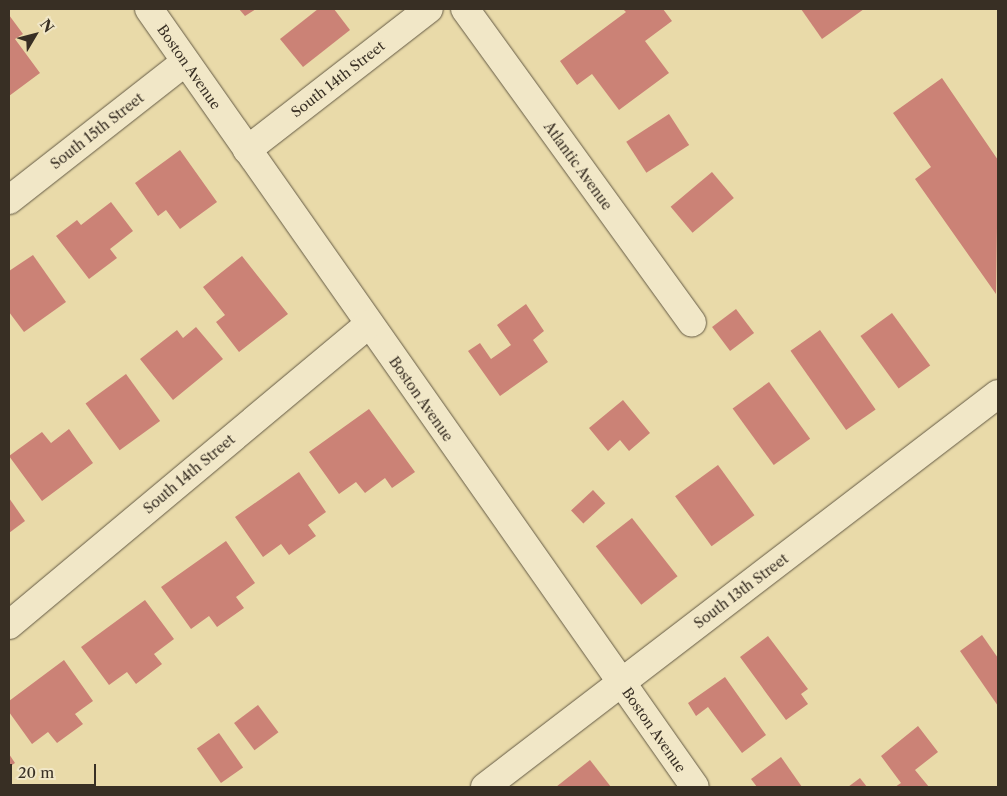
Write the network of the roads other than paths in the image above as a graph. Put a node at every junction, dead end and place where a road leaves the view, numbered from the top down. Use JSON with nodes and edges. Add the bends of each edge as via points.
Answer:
{"nodes":[{"id":1,"x":149,"y":9,"type":"edge"},
{"id":2,"x":429,"y":9,"type":"edge"},
{"id":3,"x":465,"y":9,"type":"edge"},
{"id":4,"x":185,"y":62,"type":"junction"},
{"id":5,"x":247,"y":150,"type":"junction"},
{"id":6,"x":9,"y":200,"type":"edge"},
{"id":7,"x":692,"y":323,"type":"dead end"},
{"id":8,"x":369,"y":324,"type":"junction"},
{"id":9,"x":998,"y":394,"type":"edge"},
{"id":10,"x":9,"y":625,"type":"edge"},
{"id":11,"x":621,"y":683,"type":"junction"},
{"id":12,"x":484,"y":787,"type":"edge"},
{"id":13,"x":695,"y":787,"type":"edge"}],
"edges":[{"from":1,"to":4,"type":"street","name":"Boston Avenue"},
{"from":2,"to":5,"type":"street","name":"South 14th Street"},
{"from":3,"to":7,"type":"street","name":"Atlantic Avenue"},
{"from":4,"to":5,"type":"street","name":"Boston Avenue"},
{"from":4,"to":6,"type":"street","name":"South 15th Street"},
{"from":5,"to":8,"type":"street","name":"Boston Avenue"},
{"from":8,"to":10,"type":"street","name":"South 14th Street"},
{"from":8,"to":11,"type":"street","name":"Boston Avenue"},
{"from":9,"to":11,"type":"street","name":"South 13th Street"},
{"from":11,"to":12,"type":"street","name":"South 13th Street"},
{"from":11,"to":13,"type":"street","name":"Boston Avenue"}]}
